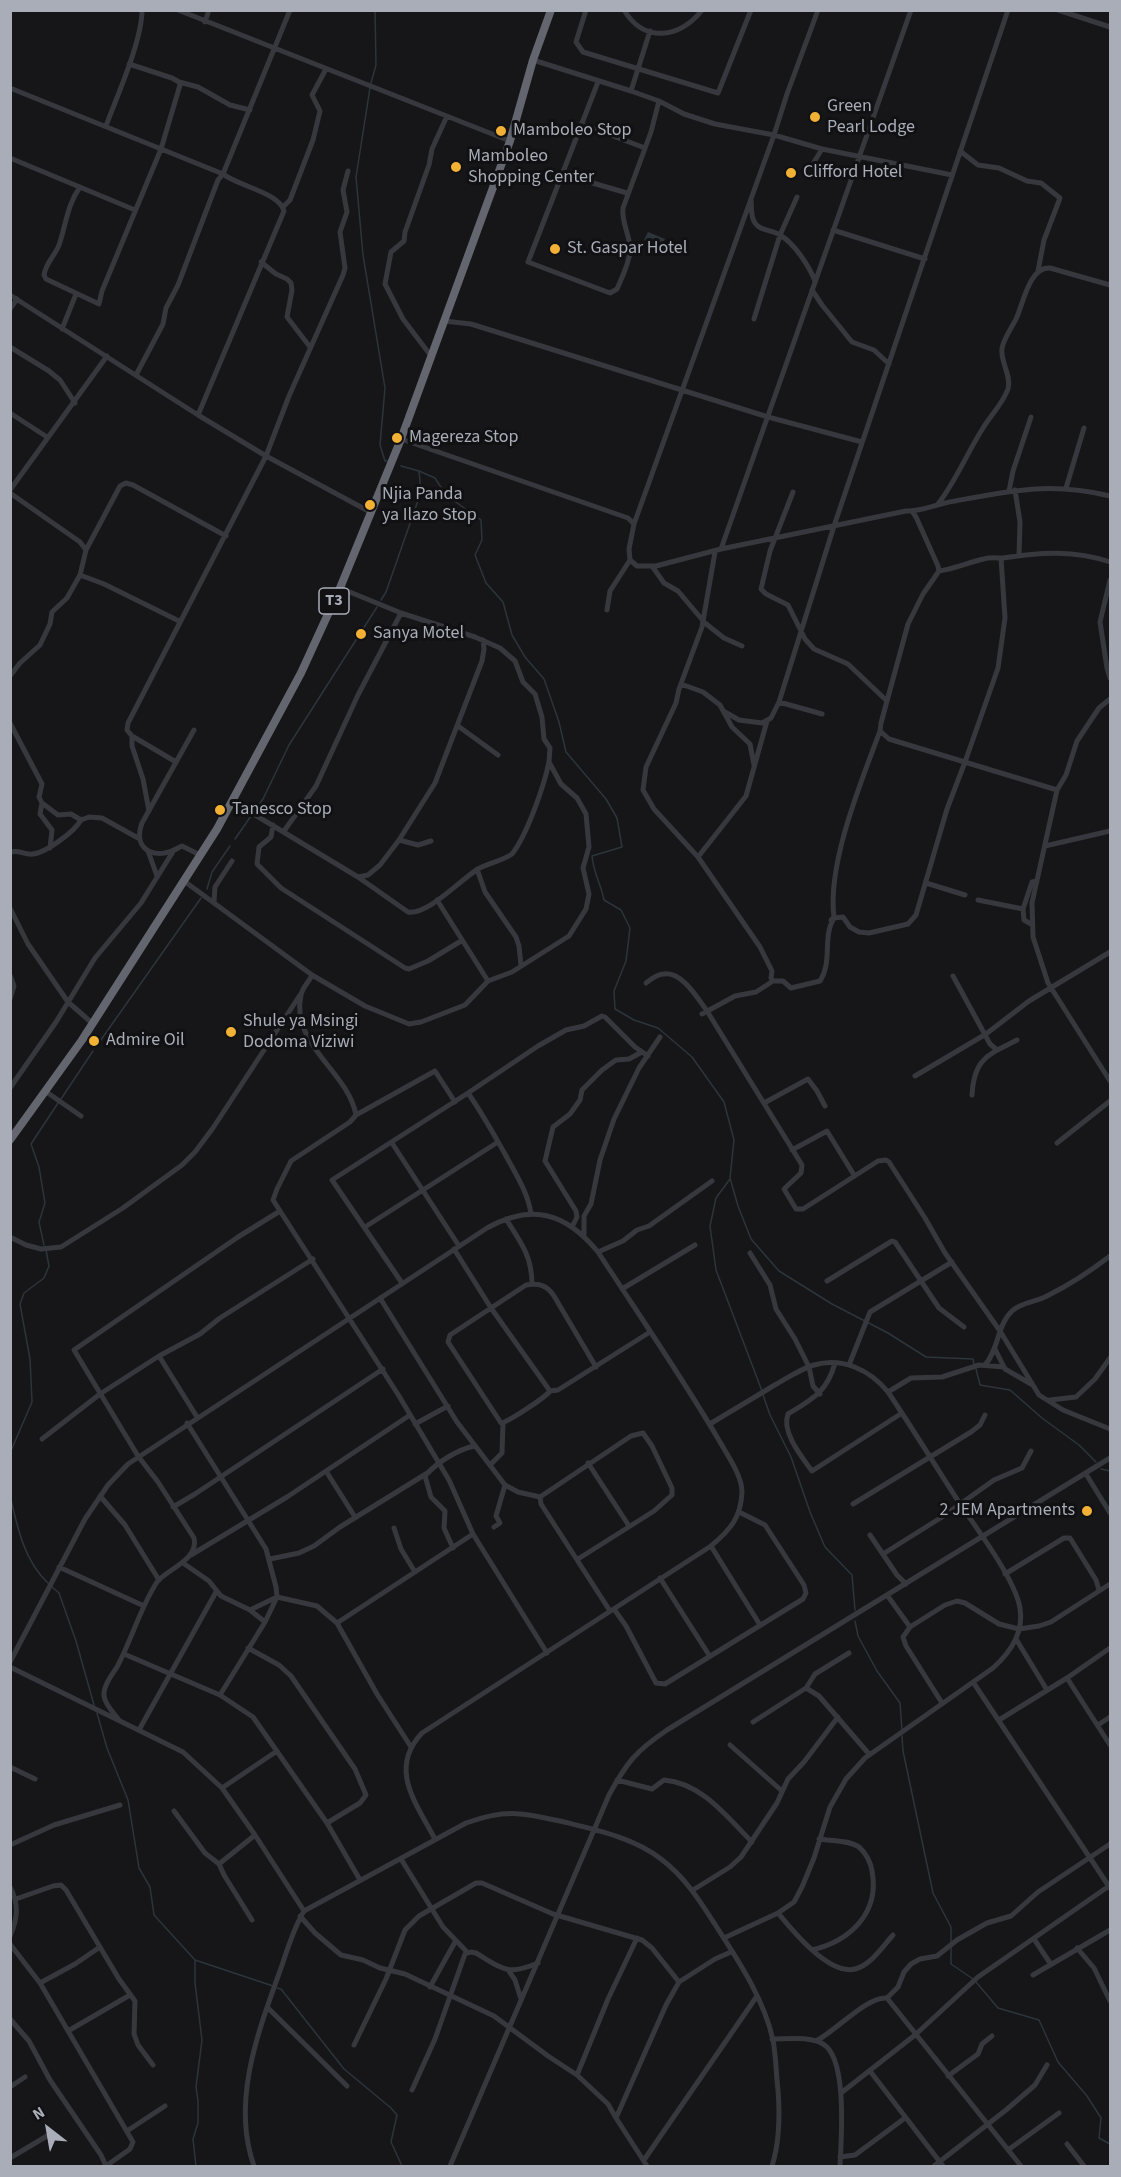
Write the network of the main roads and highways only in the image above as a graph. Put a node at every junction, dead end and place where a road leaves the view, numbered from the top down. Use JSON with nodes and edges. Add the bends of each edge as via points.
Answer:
{"nodes":[{"id":1,"x":551,"y":10,"type":"edge"},
{"id":2,"x":10,"y":1140,"type":"edge"}],
"edges":[{"from":1,"to":2,"type":"highway","number":"T3","via":[[510,141],[402,439],[340,588],[289,696],[184,882],[49,1094]]}]}
